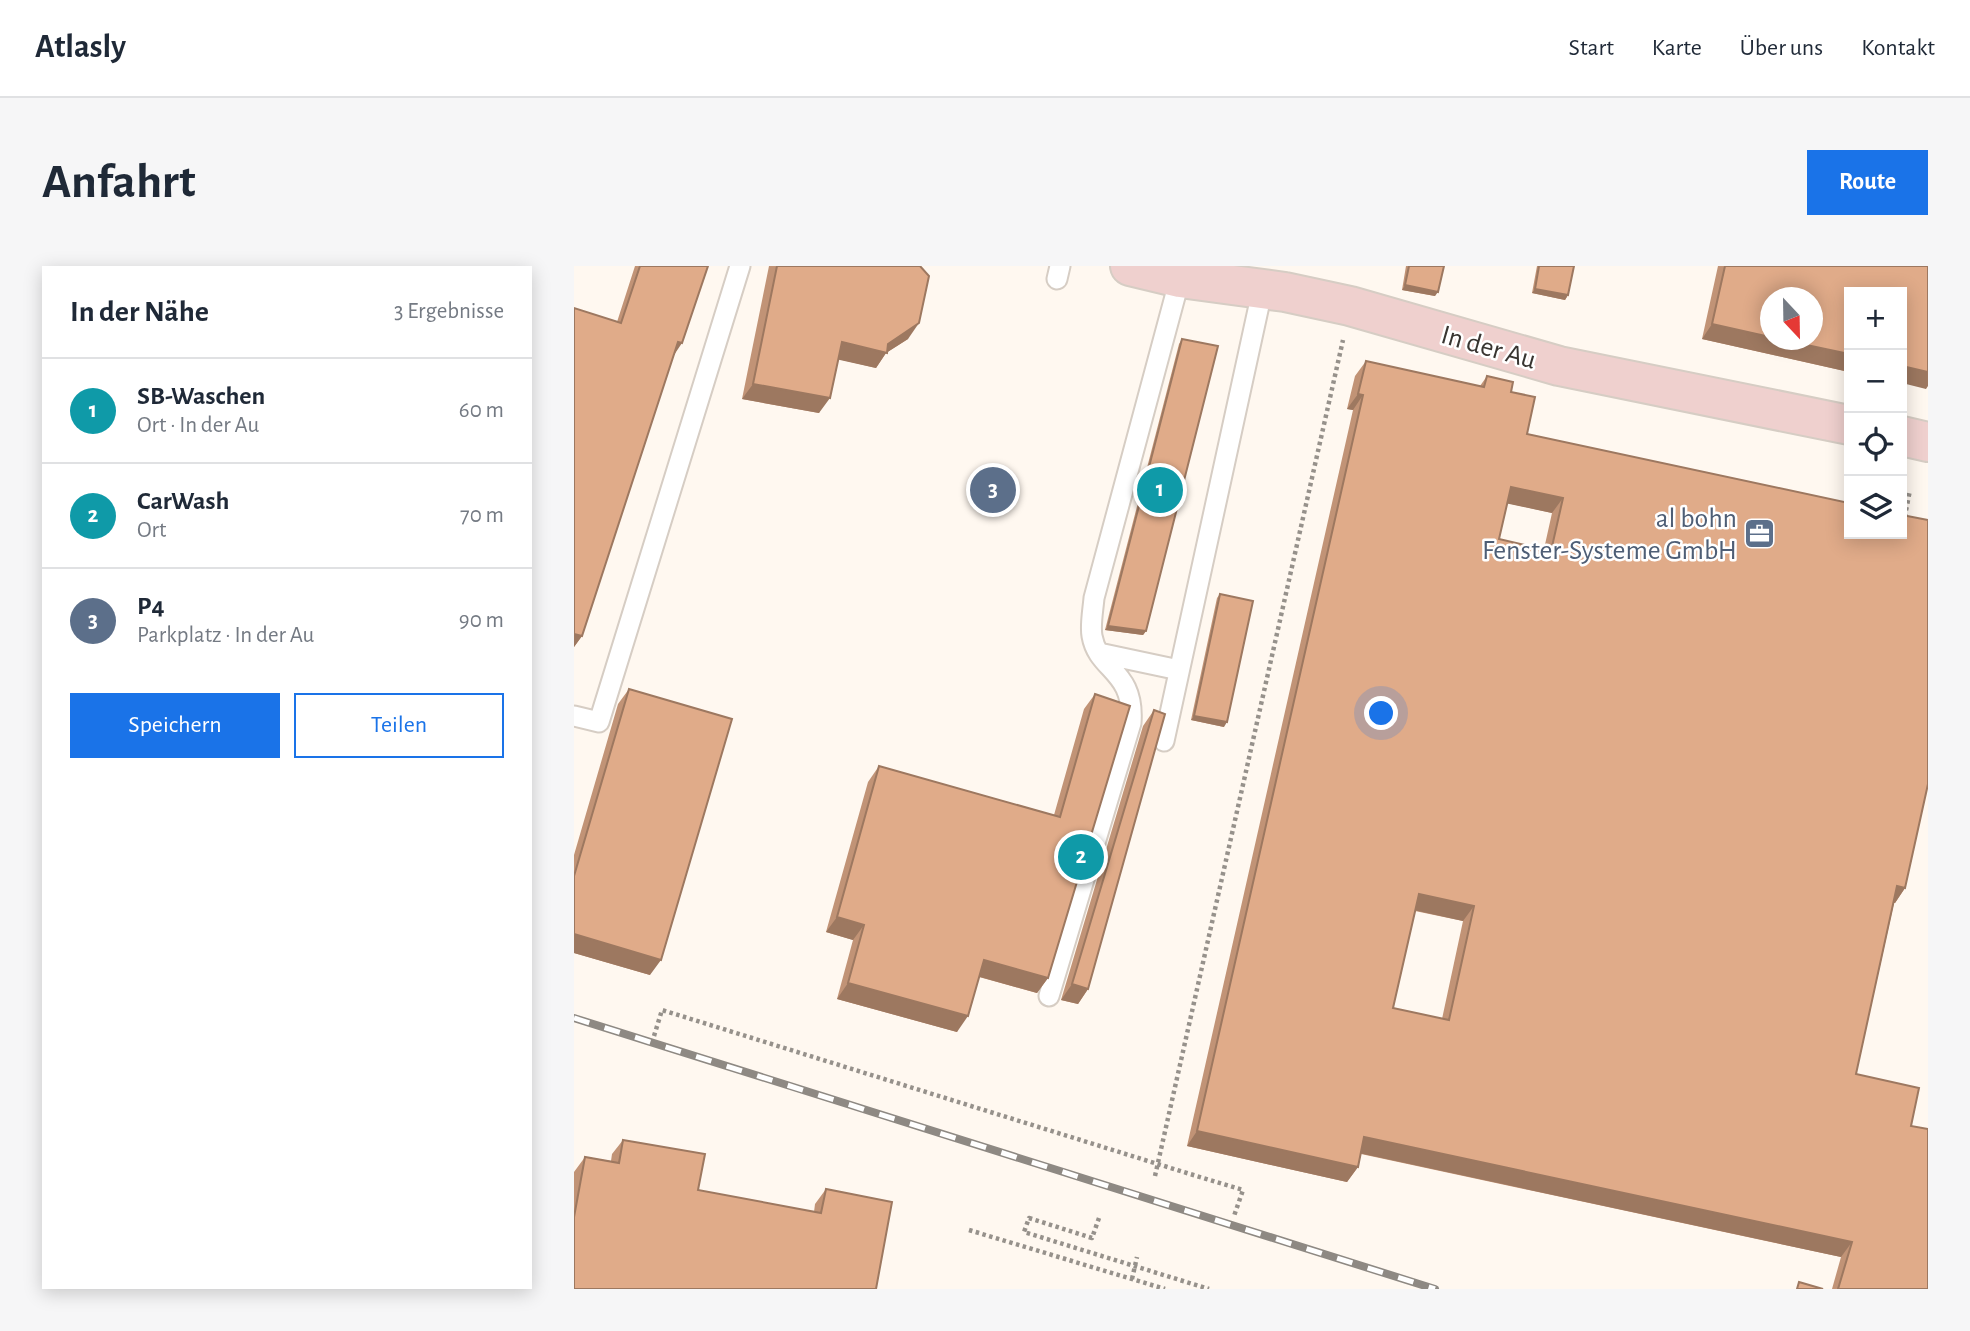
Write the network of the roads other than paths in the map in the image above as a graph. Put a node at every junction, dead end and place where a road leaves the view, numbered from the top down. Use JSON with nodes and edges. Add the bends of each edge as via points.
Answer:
{"nodes":[{"id":1,"x":740,"y":266,"type":"edge"},
{"id":2,"x":1130,"y":266,"type":"edge"},
{"id":3,"x":1180,"y":278,"type":"junction"},
{"id":4,"x":1261,"y":282,"type":"edge"},
{"id":5,"x":1844,"y":424,"type":"edge"},
{"id":6,"x":1907,"y":437,"type":"edge"},
{"id":7,"x":1928,"y":442,"type":"edge"},
{"id":8,"x":1099,"y":653,"type":"junction"},
{"id":9,"x":1179,"y":670,"type":"junction"},
{"id":10,"x":574,"y":716,"type":"edge"},
{"id":11,"x":1164,"y":741,"type":"edge"},
{"id":12,"x":1049,"y":996,"type":"edge"}],
"edges":[{"from":1,"to":10,"type":"lane","via":[[599,722]]},
{"from":2,"to":3,"type":"street","name":"In der Au"},
{"from":3,"to":4,"type":"street","name":"In der Au"},
{"from":3,"to":8,"type":"lane","via":[[1094,598],[1092,636]]},
{"from":4,"to":5,"type":"street","name":"In der Au","via":[[1559,366]]},
{"from":4,"to":9,"type":"lane"},
{"from":6,"to":7,"type":"street"},
{"from":8,"to":9,"type":"lane"},
{"from":8,"to":12,"type":"lane","via":[[1126,684],[1131,723]]},
{"from":9,"to":11,"type":"lane"}]}
